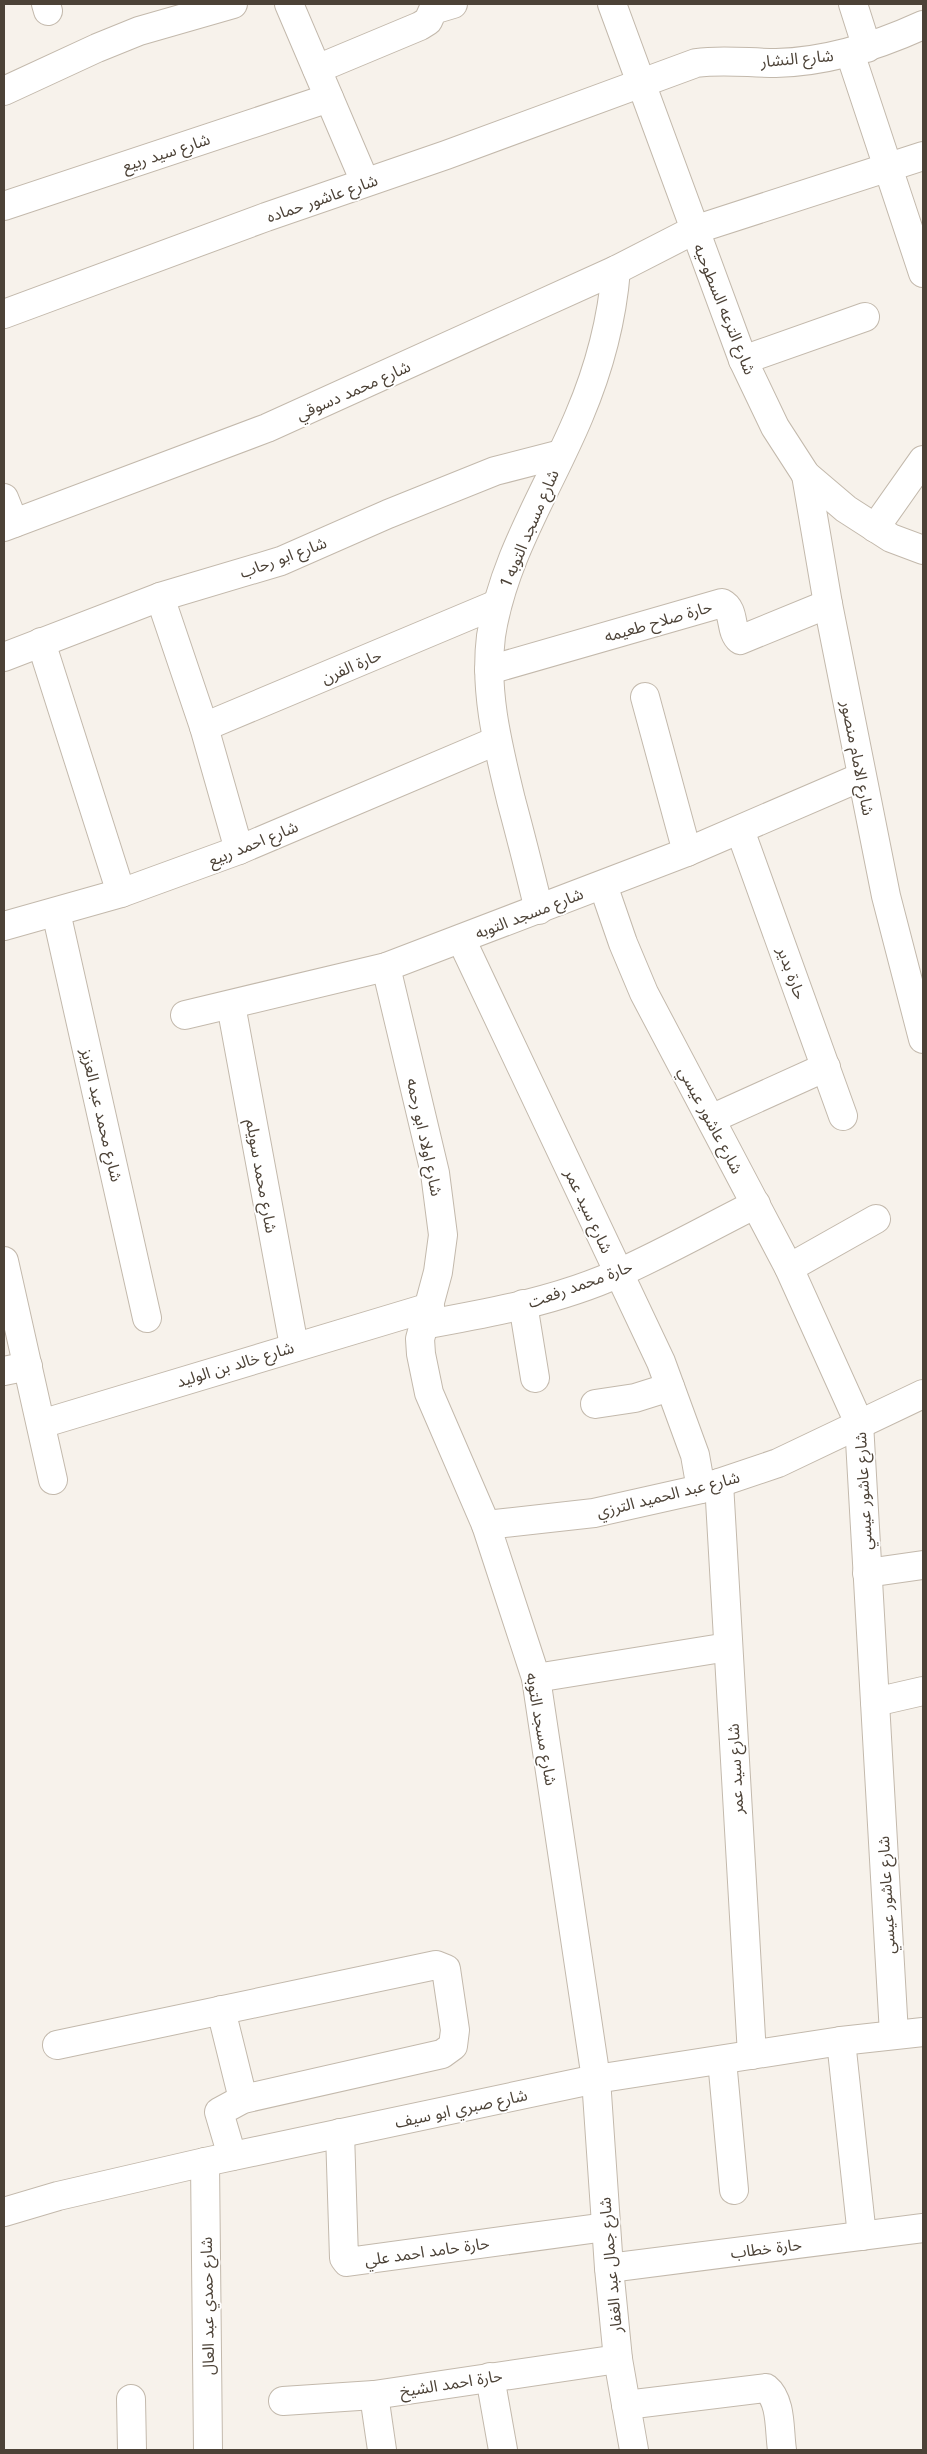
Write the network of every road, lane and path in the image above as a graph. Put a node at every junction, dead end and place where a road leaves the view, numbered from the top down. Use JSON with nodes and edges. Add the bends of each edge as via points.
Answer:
{"nodes":[{"id":1,"x":233,"y":4,"type":"edge"},
{"id":2,"x":289,"y":4,"type":"edge"},
{"id":3,"x":612,"y":4,"type":"edge"},
{"id":4,"x":853,"y":4,"type":"edge"},
{"id":5,"x":437,"y":7,"type":"edge"},
{"id":6,"x":923,"y":25,"type":"edge"},
{"id":7,"x":859,"y":50,"type":"junction"},
{"id":8,"x":316,"y":69,"type":"junction"},
{"id":9,"x":640,"y":82,"type":"junction"},
{"id":10,"x":4,"y":91,"type":"edge"},
{"id":11,"x":329,"y":98,"type":"junction"},
{"id":12,"x":923,"y":156,"type":"edge"},
{"id":13,"x":888,"y":166,"type":"junction"},
{"id":14,"x":365,"y":182,"type":"junction"},
{"id":15,"x":4,"y":206,"type":"edge"},
{"id":16,"x":694,"y":230,"type":"junction"},
{"id":17,"x":616,"y":270,"type":"junction"},
{"id":18,"x":923,"y":273,"type":"edge"},
{"id":19,"x":4,"y":314,"type":"edge"},
{"id":20,"x":865,"y":317,"type":"dead end"},
{"id":21,"x":744,"y":360,"type":"junction"},
{"id":22,"x":561,"y":454,"type":"junction"},
{"id":23,"x":923,"y":460,"type":"edge"},
{"id":24,"x":806,"y":475,"type":"junction"},
{"id":25,"x":4,"y":498,"type":"edge"},
{"id":26,"x":9,"y":525,"type":"edge"},
{"id":27,"x":875,"y":528,"type":"junction"},
{"id":28,"x":923,"y":550,"type":"edge"},
{"id":29,"x":160,"y":597,"type":"junction"},
{"id":30,"x":497,"y":604,"type":"junction"},
{"id":31,"x":828,"y":604,"type":"junction"},
{"id":32,"x":41,"y":642,"type":"junction"},
{"id":33,"x":4,"y":657,"type":"edge"},
{"id":34,"x":489,"y":670,"type":"junction"},
{"id":35,"x":645,"y":697,"type":"dead end"},
{"id":36,"x":204,"y":727,"type":"junction"},
{"id":37,"x":496,"y":741,"type":"junction"},
{"id":38,"x":861,"y":777,"type":"junction"},
{"id":39,"x":740,"y":830,"type":"junction"},
{"id":40,"x":239,"y":850,"type":"junction"},
{"id":41,"x":687,"y":852,"type":"junction"},
{"id":42,"x":603,"y":885,"type":"junction"},
{"id":43,"x":121,"y":893,"type":"junction"},
{"id":44,"x":539,"y":910,"type":"junction"},
{"id":45,"x":56,"y":912,"type":"junction"},
{"id":46,"x":4,"y":926,"type":"edge"},
{"id":47,"x":462,"y":939,"type":"junction"},
{"id":48,"x":386,"y":968,"type":"junction"},
{"id":49,"x":231,"y":1005,"type":"junction"},
{"id":50,"x":185,"y":1015,"type":"dead end"},
{"id":51,"x":923,"y":1039,"type":"edge"},
{"id":52,"x":826,"y":1067,"type":"junction"},
{"id":53,"x":843,"y":1116,"type":"dead end"},
{"id":54,"x":711,"y":1119,"type":"junction"},
{"id":55,"x":756,"y":1204,"type":"junction"},
{"id":56,"x":876,"y":1218,"type":"dead end"},
{"id":57,"x":4,"y":1261,"type":"edge"},
{"id":58,"x":789,"y":1268,"type":"junction"},
{"id":59,"x":618,"y":1274,"type":"junction"},
{"id":60,"x":522,"y":1304,"type":"junction"},
{"id":61,"x":426,"y":1316,"type":"junction"},
{"id":62,"x":148,"y":1318,"type":"dead end"},
{"id":63,"x":294,"y":1346,"type":"junction"},
{"id":64,"x":16,"y":1368,"type":"edge"},
{"id":65,"x":535,"y":1378,"type":"dead end"},
{"id":66,"x":670,"y":1387,"type":"junction"},
{"id":67,"x":923,"y":1394,"type":"edge"},
{"id":68,"x":595,"y":1404,"type":"dead end"},
{"id":69,"x":859,"y":1423,"type":"junction"},
{"id":70,"x":41,"y":1424,"type":"junction"},
{"id":71,"x":53,"y":1480,"type":"dead end"},
{"id":72,"x":710,"y":1486,"type":"junction"},
{"id":73,"x":486,"y":1525,"type":"junction"},
{"id":74,"x":923,"y":1564,"type":"edge"},
{"id":75,"x":867,"y":1573,"type":"junction"},
{"id":76,"x":728,"y":1647,"type":"junction"},
{"id":77,"x":536,"y":1678,"type":"junction"},
{"id":78,"x":923,"y":1692,"type":"edge"},
{"id":79,"x":875,"y":1702,"type":"junction"},
{"id":80,"x":221,"y":2010,"type":"junction"},
{"id":81,"x":923,"y":2032,"type":"edge"},
{"id":82,"x":894,"y":2034,"type":"junction"},
{"id":83,"x":841,"y":2041,"type":"junction"},
{"id":84,"x":56,"y":2045,"type":"dead end"},
{"id":85,"x":752,"y":2055,"type":"junction"},
{"id":86,"x":722,"y":2060,"type":"junction"},
{"id":87,"x":596,"y":2079,"type":"junction"},
{"id":88,"x":243,"y":2099,"type":"junction"},
{"id":89,"x":340,"y":2133,"type":"junction"},
{"id":90,"x":232,"y":2156,"type":"junction"},
{"id":91,"x":205,"y":2162,"type":"junction"},
{"id":92,"x":734,"y":2190,"type":"dead end"},
{"id":93,"x":4,"y":2212,"type":"edge"},
{"id":94,"x":606,"y":2227,"type":"junction"},
{"id":95,"x":923,"y":2228,"type":"edge"},
{"id":96,"x":862,"y":2236,"type":"junction"},
{"id":97,"x":609,"y":2268,"type":"junction"},
{"id":98,"x":618,"y":2359,"type":"junction"},
{"id":99,"x":490,"y":2377,"type":"junction"},
{"id":100,"x":374,"y":2395,"type":"junction"},
{"id":101,"x":131,"y":2398,"type":"dead end"},
{"id":102,"x":283,"y":2401,"type":"dead end"},
{"id":103,"x":626,"y":2405,"type":"junction"},
{"id":104,"x":132,"y":2450,"type":"edge"},
{"id":105,"x":208,"y":2450,"type":"edge"},
{"id":106,"x":382,"y":2450,"type":"edge"},
{"id":107,"x":503,"y":2450,"type":"edge"},
{"id":108,"x":634,"y":2450,"type":"edge"},
{"id":109,"x":782,"y":2450,"type":"edge"}],
"edges":[{"from":1,"to":10,"type":"street","via":[[139,31]]},
{"from":2,"to":8,"type":"street"},
{"from":3,"to":9,"type":"street","name":"شارع الترعه السطوحيه"},
{"from":4,"to":7,"type":"street"},
{"from":5,"to":8,"type":"street","via":[[428,21],[420,26]]},
{"from":6,"to":7,"type":"street","name":"شارع النشار"},
{"from":7,"to":9,"type":"street","name":"شارع النشار","via":[[778,63],[718,59]]},
{"from":7,"to":13,"type":"street"},
{"from":8,"to":11,"type":"street"},
{"from":9,"to":14,"type":"street","name":"شارع عاشور حماده"},
{"from":9,"to":16,"type":"street","name":"شارع الترعه السطوحيه"},
{"from":11,"to":14,"type":"street"},
{"from":11,"to":15,"type":"street","name":"شارع سيد ربيع"},
{"from":12,"to":13,"type":"street","name":"شارع محمد دسوقي"},
{"from":13,"to":16,"type":"street","name":"شارع محمد دسوقي"},
{"from":13,"to":18,"type":"street"},
{"from":14,"to":19,"type":"street","name":"شارع عاشور حماده"},
{"from":16,"to":17,"type":"street","name":"شارع محمد دسوقي"},
{"from":16,"to":21,"type":"street","name":"شارع الترعه السطوحيه"},
{"from":17,"to":22,"type":"street","name":"شارع مسجد التوبه 1","via":[[598,367],[580,416]]},
{"from":17,"to":26,"type":"street","name":"شارع محمد دسوقي","via":[[267,428]]},
{"from":20,"to":21,"type":"street"},
{"from":21,"to":24,"type":"street","name":"شارع الترعه السطوحيه","via":[[775,427]]},
{"from":22,"to":29,"type":"street","name":"شارع ابو رحاب","via":[[495,471],[281,561]]},
{"from":22,"to":30,"type":"street","name":"شارع مسجد التوبه 1","via":[[508,570]]},
{"from":23,"to":27,"type":"street"},
{"from":24,"to":27,"type":"street","name":"شارع الترعه السطوحيه","via":[[846,510]]},
{"from":24,"to":31,"type":"street","name":"شارع الامام منصور"},
{"from":25,"to":26,"type":"street"},
{"from":27,"to":28,"type":"street","name":"شارع الترعه السطوحيه"},
{"from":29,"to":32,"type":"street","name":"شارع ابو رحاب"},
{"from":29,"to":36,"type":"street"},
{"from":30,"to":34,"type":"street","name":"شارع مسجد التوبه 1"},
{"from":30,"to":36,"type":"street","name":"حارة الفرن"},
{"from":31,"to":34,"type":"street","name":"حارة صلاح طعيمه","via":[[740,640],[735,635],[728,607],[722,603]]},
{"from":31,"to":38,"type":"street","name":"شارع الامام منصور"},
{"from":32,"to":33,"type":"street","name":"شارع ابو رحاب"},
{"from":32,"to":43,"type":"street"},
{"from":34,"to":37,"type":"street","name":"شارع مسجد التوبه 1"},
{"from":35,"to":41,"type":"street"},
{"from":36,"to":40,"type":"street"},
{"from":37,"to":40,"type":"street","name":"شارع احمد ربيع"},
{"from":37,"to":44,"type":"street","name":"شارع مسجد التوبه 1"},
{"from":38,"to":39,"type":"street","name":"شارع مسجد التوبه"},
{"from":38,"to":51,"type":"street","name":"شارع الامام منصور","via":[[886,896]]},
{"from":39,"to":41,"type":"street","name":"شارع مسجد التوبه"},
{"from":39,"to":52,"type":"street","name":"حارة بدير"},
{"from":40,"to":43,"type":"street","name":"شارع احمد ربيع"},
{"from":41,"to":42,"type":"street","name":"شارع مسجد التوبه"},
{"from":42,"to":44,"type":"street","name":"شارع مسجد التوبه"},
{"from":42,"to":54,"type":"street","name":"شارع عاشور عيسي","via":[[644,993]]},
{"from":43,"to":45,"type":"street","name":"شارع احمد ربيع"},
{"from":44,"to":47,"type":"street","name":"شارع مسجد التوبه"},
{"from":45,"to":46,"type":"street","name":"شارع احمد ربيع"},
{"from":45,"to":62,"type":"street","name":"شارع محمد عبد العزيز"},
{"from":47,"to":48,"type":"street","name":"شارع مسجد التوبه"},
{"from":47,"to":59,"type":"street","name":"شارع سيد عمر"},
{"from":48,"to":49,"type":"street","name":"شارع مسجد التوبه"},
{"from":48,"to":61,"type":"street","name":"شارع اولاد ابو رحمه","via":[[435,1173],[443,1235],[438,1272]]},
{"from":49,"to":50,"type":"street","name":"شارع مسجد التوبه"},
{"from":49,"to":63,"type":"street","name":"شارع محمد سويلم"},
{"from":52,"to":53,"type":"street","name":"حارة بدير"},
{"from":52,"to":54,"type":"street"},
{"from":54,"to":55,"type":"street","name":"شارع عاشور عيسي"},
{"from":55,"to":58,"type":"street","name":"شارع عاشور عيسي"},
{"from":55,"to":59,"type":"street","name":"حارة محمد رفعت"},
{"from":56,"to":58,"type":"street"},
{"from":57,"to":64,"type":"street"},
{"from":58,"to":69,"type":"street","name":"شارع عاشور عيسي"},
{"from":59,"to":60,"type":"street","name":"حارة محمد رفعت"},
{"from":59,"to":66,"type":"street","name":"شارع سيد عمر"},
{"from":60,"to":61,"type":"street","name":"حارة محمد رفعت","via":[[490,1313]]},
{"from":60,"to":65,"type":"street"},
{"from":61,"to":63,"type":"street","name":"شارع خالد بن الوليد"},
{"from":61,"to":73,"type":"street","name":"شارع مسجد التوبه","via":[[420,1354],[429,1393]]},
{"from":63,"to":70,"type":"street","name":"شارع خالد بن الوليد"},
{"from":64,"to":70,"type":"street"},
{"from":66,"to":68,"type":"street","via":[[635,1398]]},
{"from":66,"to":72,"type":"street","name":"شارع سيد عمر"},
{"from":67,"to":69,"type":"street","name":"شارع عبد الحميد الترزي"},
{"from":69,"to":72,"type":"street","name":"شارع عبد الحميد الترزي","via":[[778,1463]]},
{"from":69,"to":75,"type":"street","name":"شارع عاشور عيسي"},
{"from":70,"to":71,"type":"street"},
{"from":72,"to":73,"type":"street","name":"شارع عبد الحميد الترزي","via":[[594,1513]]},
{"from":72,"to":76,"type":"street","name":"شارع سيد عمر"},
{"from":73,"to":77,"type":"street","name":"شارع مسجد التوبه"},
{"from":74,"to":75,"type":"street"},
{"from":75,"to":79,"type":"street","name":"شارع عاشور عيسي"},
{"from":76,"to":77,"type":"street"},
{"from":76,"to":85,"type":"street","name":"شارع سيد عمر"},
{"from":77,"to":87,"type":"street","name":"شارع مسجد التوبه"},
{"from":78,"to":79,"type":"street"},
{"from":79,"to":82,"type":"street","name":"شارع عاشور عيسي"},
{"from":80,"to":84,"type":"street"},
{"from":80,"to":88,"type":"street"},
{"from":80,"to":88,"type":"street","via":[[436,1965],[446,1969],[455,2030],[453,2046],[442,2054]]},
{"from":81,"to":82,"type":"street","name":"شارع صبري ابو سيف"},
{"from":82,"to":83,"type":"street","name":"شارع صبري ابو سيف"},
{"from":83,"to":85,"type":"street","name":"شارع صبري ابو سيف"},
{"from":83,"to":96,"type":"street"},
{"from":85,"to":86,"type":"street","name":"شارع صبري ابو سيف"},
{"from":86,"to":87,"type":"street","name":"شارع صبري ابو سيف"},
{"from":86,"to":92,"type":"street"},
{"from":87,"to":89,"type":"street","name":"شارع صبري ابو سيف"},
{"from":87,"to":94,"type":"street","name":"شارع جمال عبد الغفار"},
{"from":88,"to":90,"type":"street","via":[[219,2112]]},
{"from":89,"to":90,"type":"street","name":"شارع صبري ابو سيف"},
{"from":89,"to":94,"type":"street","name":"حارة حامد احمد علي","via":[[344,2258],[347,2262]]},
{"from":90,"to":91,"type":"street","name":"شارع صبري ابو سيف"},
{"from":91,"to":93,"type":"street","name":"شارع صبري ابو سيف"},
{"from":91,"to":105,"type":"street","name":"شارع حمدي عبد العال"},
{"from":94,"to":97,"type":"street","name":"شارع جمال عبد الغفار"},
{"from":95,"to":96,"type":"street","name":"حارة خطاب"},
{"from":96,"to":97,"type":"street","name":"حارة خطاب"},
{"from":97,"to":98,"type":"street","name":"شارع جمال عبد الغفار"},
{"from":98,"to":99,"type":"street","name":"حارة احمد الشيخ"},
{"from":98,"to":103,"type":"street","name":"شارع جمال عبد الغفار"},
{"from":99,"to":100,"type":"street","name":"حارة احمد الشيخ"},
{"from":99,"to":107,"type":"street"},
{"from":100,"to":102,"type":"street","name":"حارة احمد الشيخ"},
{"from":100,"to":106,"type":"street"},
{"from":101,"to":104,"type":"street"},
{"from":103,"to":108,"type":"street","name":"شارع جمال عبد الغفار"},
{"from":103,"to":109,"type":"street","via":[[766,2388],[774,2394]]}]}
